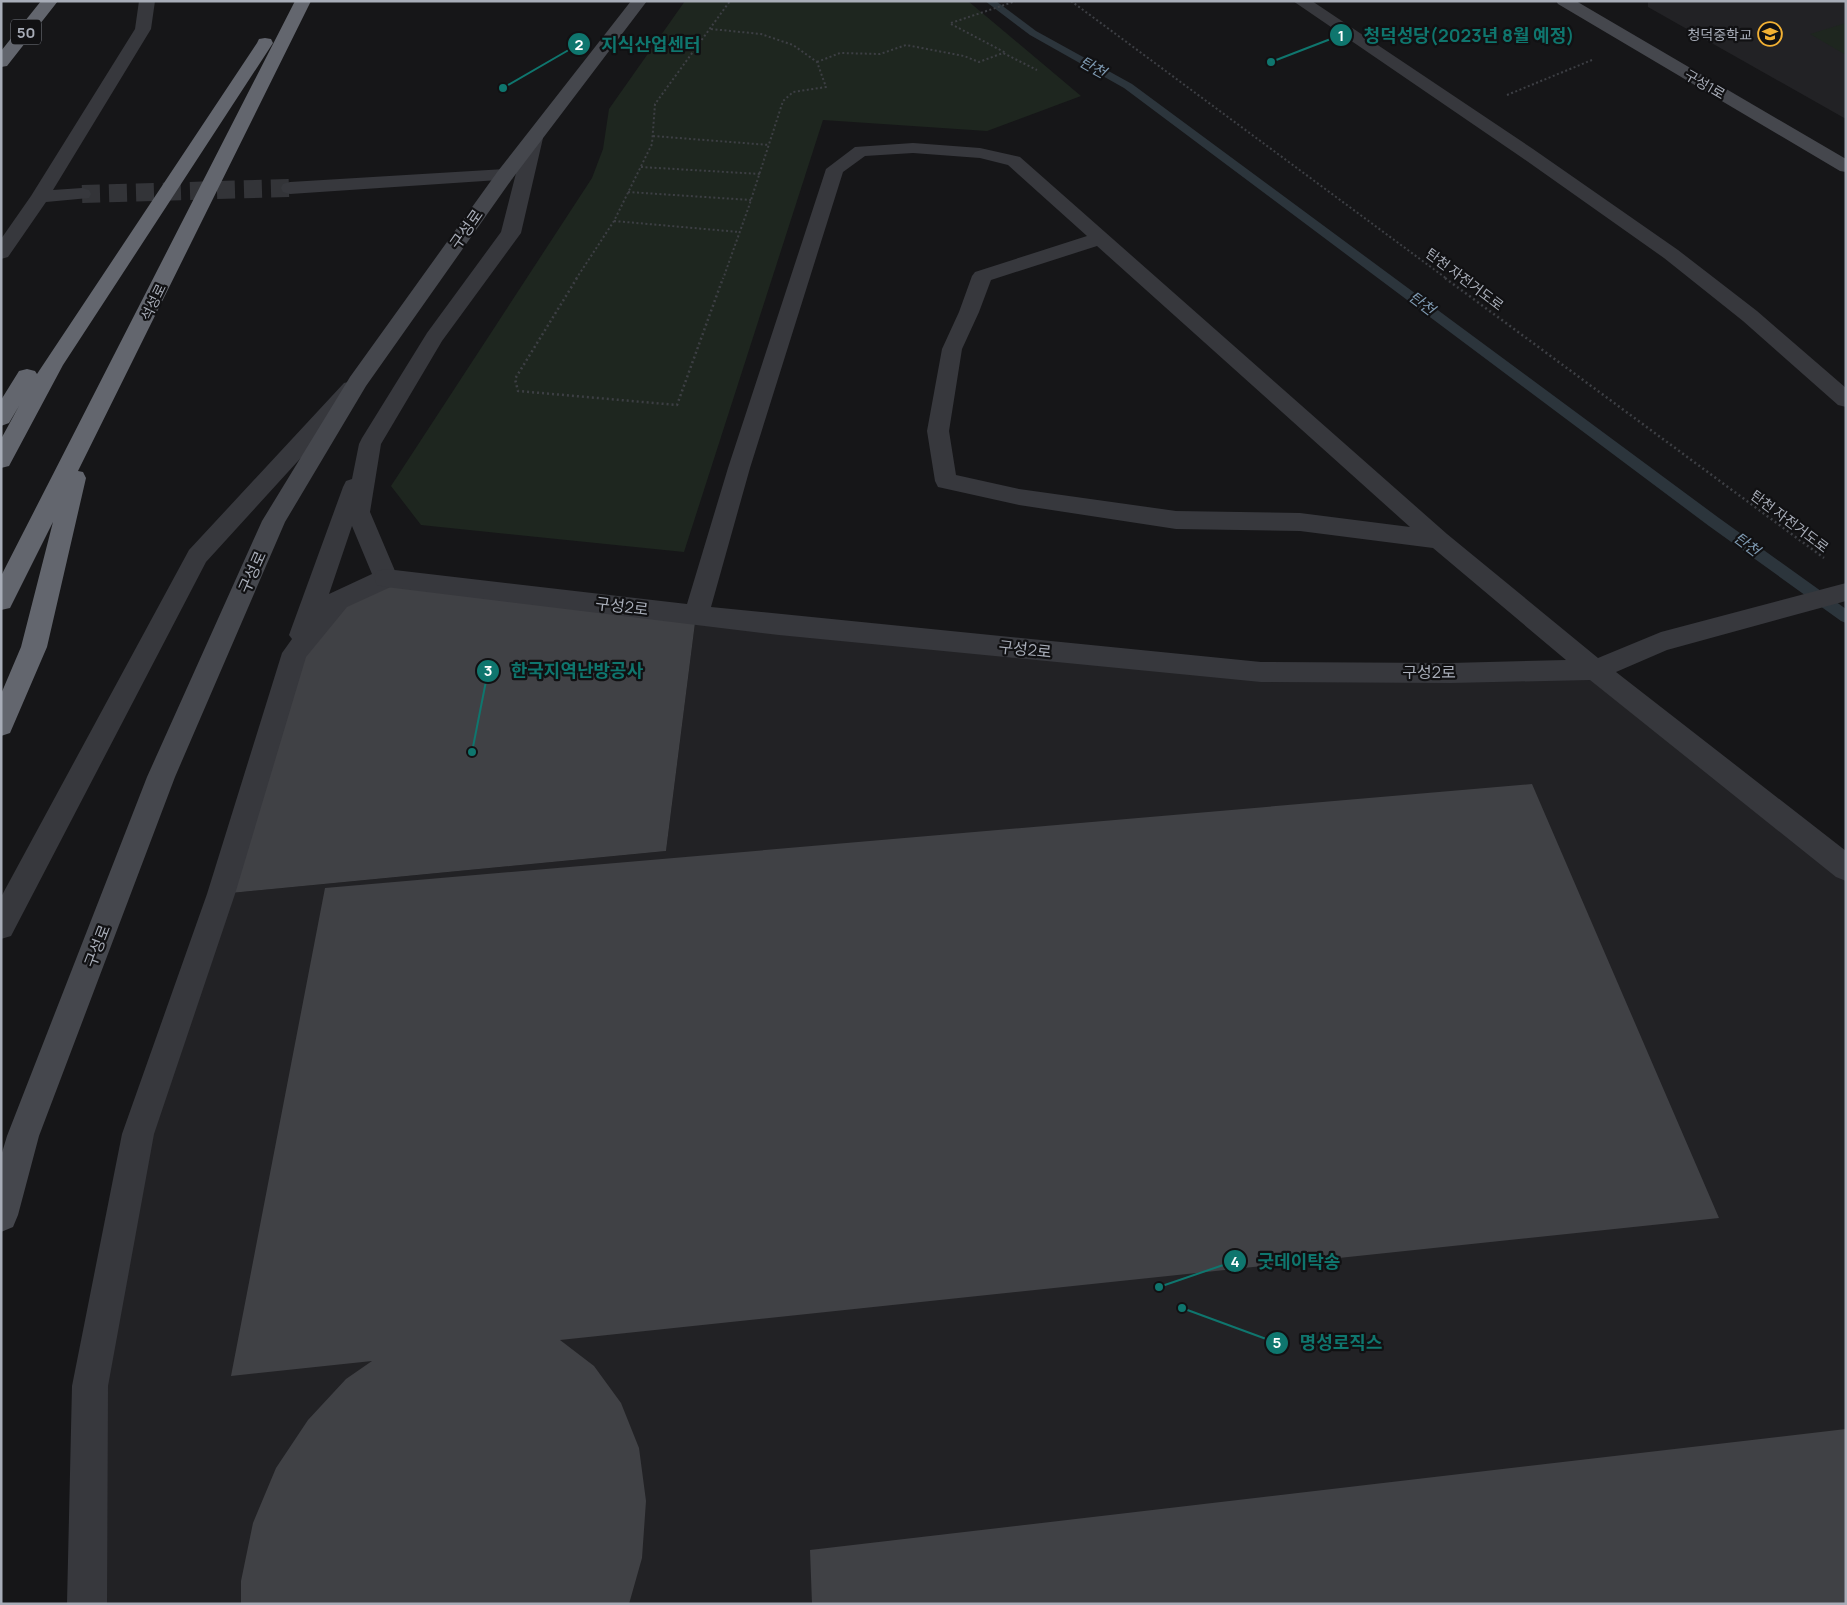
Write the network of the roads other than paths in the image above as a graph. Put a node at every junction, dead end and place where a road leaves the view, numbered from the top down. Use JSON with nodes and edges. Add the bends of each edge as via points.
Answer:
{"nodes":[{"id":1,"x":50,"y":1,"type":"edge"},
{"id":2,"x":146,"y":1,"type":"edge"},
{"id":3,"x":285,"y":1,"type":"edge"},
{"id":4,"x":303,"y":1,"type":"edge"},
{"id":5,"x":639,"y":1,"type":"edge"},
{"id":6,"x":1301,"y":1,"type":"edge"},
{"id":7,"x":1573,"y":3,"type":"edge"},
{"id":8,"x":268,"y":40,"type":"junction"},
{"id":9,"x":1,"y":62,"type":"edge"},
{"id":10,"x":534,"y":138,"type":"junction"},
{"id":11,"x":1846,"y":166,"type":"edge"},
{"id":12,"x":505,"y":175,"type":"junction"},
{"id":13,"x":290,"y":188,"type":"tunnel mouth"},
{"id":14,"x":82,"y":194,"type":"tunnel mouth"},
{"id":15,"x":40,"y":197,"type":"junction"},
{"id":16,"x":1101,"y":238,"type":"junction"},
{"id":17,"x":1,"y":253,"type":"edge"},
{"id":18,"x":358,"y":382,"type":"junction"},
{"id":19,"x":1846,"y":400,"type":"edge"},
{"id":20,"x":1,"y":418,"type":"edge"},
{"id":21,"x":87,"y":431,"type":"junction"},
{"id":22,"x":370,"y":444,"type":"junction"},
{"id":23,"x":1,"y":460,"type":"edge"},
{"id":24,"x":1439,"y":540,"type":"junction"},
{"id":25,"x":386,"y":578,"type":"junction"},
{"id":26,"x":1846,"y":592,"type":"edge"},
{"id":27,"x":1,"y":602,"type":"edge"},
{"id":28,"x":696,"y":615,"type":"junction"},
{"id":29,"x":295,"y":653,"type":"junction"},
{"id":30,"x":1595,"y":670,"type":"junction"},
{"id":31,"x":1,"y":725,"type":"edge"},
{"id":32,"x":1846,"y":868,"type":"edge"},
{"id":33,"x":1,"y":926,"type":"edge"},
{"id":34,"x":1,"y":1215,"type":"edge"},
{"id":35,"x":87,"y":1604,"type":"edge"}],
"edges":[{"from":1,"to":9,"type":"highway","number":"50"},
{"from":2,"to":15,"type":"street","via":[[143,29]]},
{"from":3,"to":8,"type":"highway"},
{"from":4,"to":21,"type":"highway","name":"석성로"},
{"from":5,"to":10,"type":"street","name":"구성로"},
{"from":6,"to":19,"type":"street","via":[[1672,254],[1750,316]]},
{"from":7,"to":11,"type":"street","name":"구성1로"},
{"from":8,"to":20,"type":"highway","via":[[42,352]]},
{"from":8,"to":23,"type":"highway","via":[[53,364]]},
{"from":10,"to":12,"type":"street","name":"구성로"},
{"from":10,"to":22,"type":"street","via":[[511,233],[434,338]]},
{"from":12,"to":13,"type":"street"},
{"from":12,"to":18,"type":"street","name":"구성로"},
{"from":14,"to":15,"type":"street"},
{"from":15,"to":17,"type":"street"},
{"from":16,"to":24,"type":"street"},
{"from":16,"to":24,"type":"street","via":[[982,276],[952,349],[938,431],[946,481],[1019,497],[1176,520],[1300,522]]},
{"from":16,"to":28,"type":"street","via":[[1014,161],[980,153],[913,148],[861,151],[835,169],[739,468]]},
{"from":18,"to":33,"type":"street","via":[[197,556]]},
{"from":18,"to":34,"type":"street","name":"구성로","via":[[274,521],[162,777],[23,1136]]},
{"from":21,"to":27,"type":"highway","name":"석성로"},
{"from":21,"to":31,"type":"highway","via":[[34,647]]},
{"from":22,"to":25,"type":"street","via":[[358,512]]},
{"from":22,"to":29,"type":"street"},
{"from":24,"to":30,"type":"street"},
{"from":25,"to":28,"type":"street","name":"구성2로"},
{"from":25,"to":29,"type":"street","via":[[338,600]]},
{"from":26,"to":30,"type":"street","name":"구성2로","via":[[1661,642]]},
{"from":28,"to":30,"type":"street","name":"구성2로","via":[[1261,672]]},
{"from":29,"to":35,"type":"street","via":[[221,894],[138,1134],[90,1386]]},
{"from":30,"to":32,"type":"street"}]}
